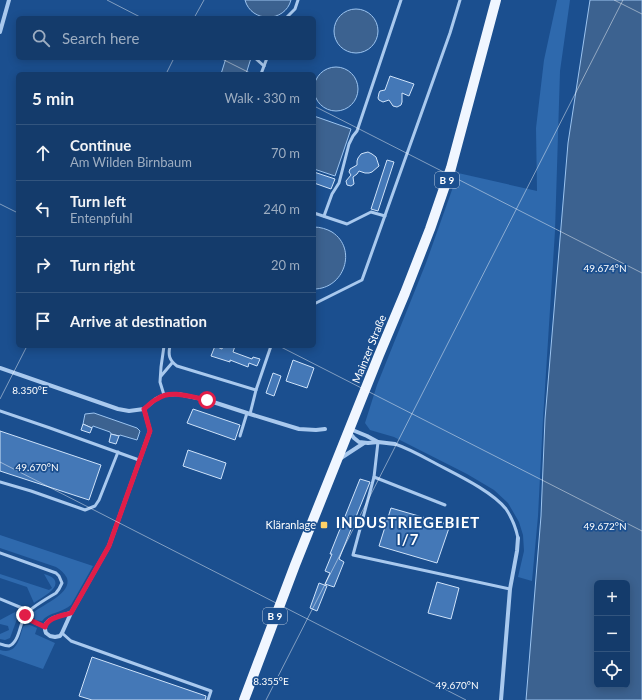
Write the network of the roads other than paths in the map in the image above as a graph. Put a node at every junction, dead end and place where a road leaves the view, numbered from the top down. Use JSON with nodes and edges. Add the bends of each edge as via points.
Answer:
{"nodes":[{"id":1,"x":9,"y":0,"type":"edge"},
{"id":2,"x":298,"y":0,"type":"edge"},
{"id":3,"x":401,"y":0,"type":"edge"},
{"id":4,"x":460,"y":0,"type":"edge"},
{"id":5,"x":496,"y":0,"type":"edge"},
{"id":6,"x":288,"y":16,"type":"edge"},
{"id":7,"x":0,"y":32,"type":"edge"},
{"id":8,"x":257,"y":60,"type":"edge"},
{"id":9,"x":266,"y":60,"type":"edge"},
{"id":10,"x":264,"y":66,"type":"junction"},
{"id":11,"x":262,"y":72,"type":"edge"},
{"id":12,"x":316,"y":214,"type":"edge"},
{"id":13,"x":324,"y":216,"type":"junction"},
{"id":14,"x":385,"y":216,"type":"junction"},
{"id":15,"x":316,"y":303,"type":"edge"},
{"id":16,"x":164,"y":348,"type":"edge"},
{"id":17,"x":170,"y":348,"type":"edge"},
{"id":18,"x":271,"y":348,"type":"edge"},
{"id":19,"x":172,"y":363,"type":"junction"},
{"id":20,"x":0,"y":368,"type":"edge"},
{"id":21,"x":161,"y":376,"type":"junction"},
{"id":22,"x":256,"y":390,"type":"junction"},
{"id":23,"x":164,"y":395,"type":"junction"},
{"id":24,"x":144,"y":409,"type":"junction"},
{"id":25,"x":0,"y":411,"type":"edge"},
{"id":26,"x":249,"y":414,"type":"junction"},
{"id":27,"x":325,"y":429,"type":"dead end"},
{"id":28,"x":349,"y":430,"type":"junction"},
{"id":29,"x":240,"y":436,"type":"dead end"},
{"id":30,"x":378,"y":442,"type":"junction"},
{"id":31,"x":364,"y":443,"type":"junction"},
{"id":32,"x":395,"y":444,"type":"joint"},
{"id":33,"x":118,"y":452,"type":"junction"},
{"id":34,"x":139,"y":460,"type":"junction"},
{"id":35,"x":337,"y":460,"type":"junction"},
{"id":36,"x":374,"y":477,"type":"junction"},
{"id":37,"x":0,"y":482,"type":"edge"},
{"id":38,"x":445,"y":505,"type":"dead end"},
{"id":39,"x":518,"y":538,"type":"joint"},
{"id":40,"x":0,"y":554,"type":"edge"},
{"id":41,"x":510,"y":589,"type":"junction"},
{"id":42,"x":0,"y":599,"type":"edge"},
{"id":43,"x":71,"y":613,"type":"junction"},
{"id":44,"x":25,"y":615,"type":"junction"},
{"id":45,"x":45,"y":627,"type":"junction"},
{"id":46,"x":62,"y":633,"type":"junction"},
{"id":47,"x":0,"y":644,"type":"edge"},
{"id":48,"x":208,"y":700,"type":"edge"},
{"id":49,"x":244,"y":700,"type":"edge"},
{"id":50,"x":501,"y":700,"type":"edge"}],
"edges":[{"from":1,"to":7,"type":"street"},
{"from":2,"to":6,"type":"lane","via":[[295,9]]},
{"from":3,"to":13,"type":"lane","via":[[357,131],[349,144],[339,184],[332,194]]},
{"from":4,"to":14,"type":"lane"},
{"from":5,"to":28,"type":"main road","name":"Mainzer Straße","number":"B 9","via":[[441,198],[408,287]]},
{"from":8,"to":10,"type":"lane"},
{"from":9,"to":10,"type":"lane"},
{"from":10,"to":11,"type":"lane"},
{"from":12,"to":13,"type":"lane"},
{"from":13,"to":14,"type":"lane","via":[[347,224],[371,212]]},
{"from":14,"to":15,"type":"lane","via":[[362,280]]},
{"from":16,"to":21,"type":"lane"},
{"from":17,"to":19,"type":"lane"},
{"from":18,"to":22,"type":"lane"},
{"from":19,"to":21,"type":"lane"},
{"from":19,"to":22,"type":"lane"},
{"from":20,"to":24,"type":"street","via":[[118,409]]},
{"from":21,"to":23,"type":"lane"},
{"from":22,"to":26,"type":"lane"},
{"from":23,"to":24,"type":"street"},
{"from":23,"to":26,"type":"street","via":[[178,394],[207,400]]},
{"from":24,"to":34,"type":"street","via":[[150,431]]},
{"from":25,"to":33,"type":"lane"},
{"from":26,"to":27,"type":"street","via":[[299,429]]},
{"from":26,"to":29,"type":"lane"},
{"from":28,"to":30,"type":"street"},
{"from":28,"to":31,"type":"street","via":[[356,440]]},
{"from":28,"to":35,"type":"main road","name":"Mainzer Straße","number":"B 9"},
{"from":30,"to":31,"type":"street"},
{"from":30,"to":32,"type":"street"},
{"from":30,"to":36,"type":"lane"},
{"from":31,"to":35,"type":"street"},
{"from":32,"to":39,"type":"lane","via":[[447,469],[492,496],[511,517]]},
{"from":33,"to":34,"type":"lane"},
{"from":33,"to":37,"type":"lane","via":[[99,500],[95,506],[85,510]]},
{"from":34,"to":43,"type":"street","via":[[109,546]]},
{"from":35,"to":49,"type":"main road","name":"Mainzer Straße","number":"B 9"},
{"from":36,"to":38,"type":"lane"},
{"from":36,"to":41,"type":"lane","via":[[353,555]]},
{"from":39,"to":41,"type":"street"},
{"from":40,"to":44,"type":"lane","via":[[52,571],[59,576],[61,586],[56,593]]},
{"from":41,"to":50,"type":"street"},
{"from":42,"to":44,"type":"lane","via":[[22,608]]},
{"from":43,"to":45,"type":"street","via":[[52,618]]},
{"from":43,"to":46,"type":"street"},
{"from":44,"to":45,"type":"lane"},
{"from":44,"to":47,"type":"lane","via":[[13,644]]},
{"from":45,"to":46,"type":"street","via":[[46,633],[50,636],[60,636]]},
{"from":46,"to":48,"type":"lane","via":[[71,641],[211,691]]}]}
